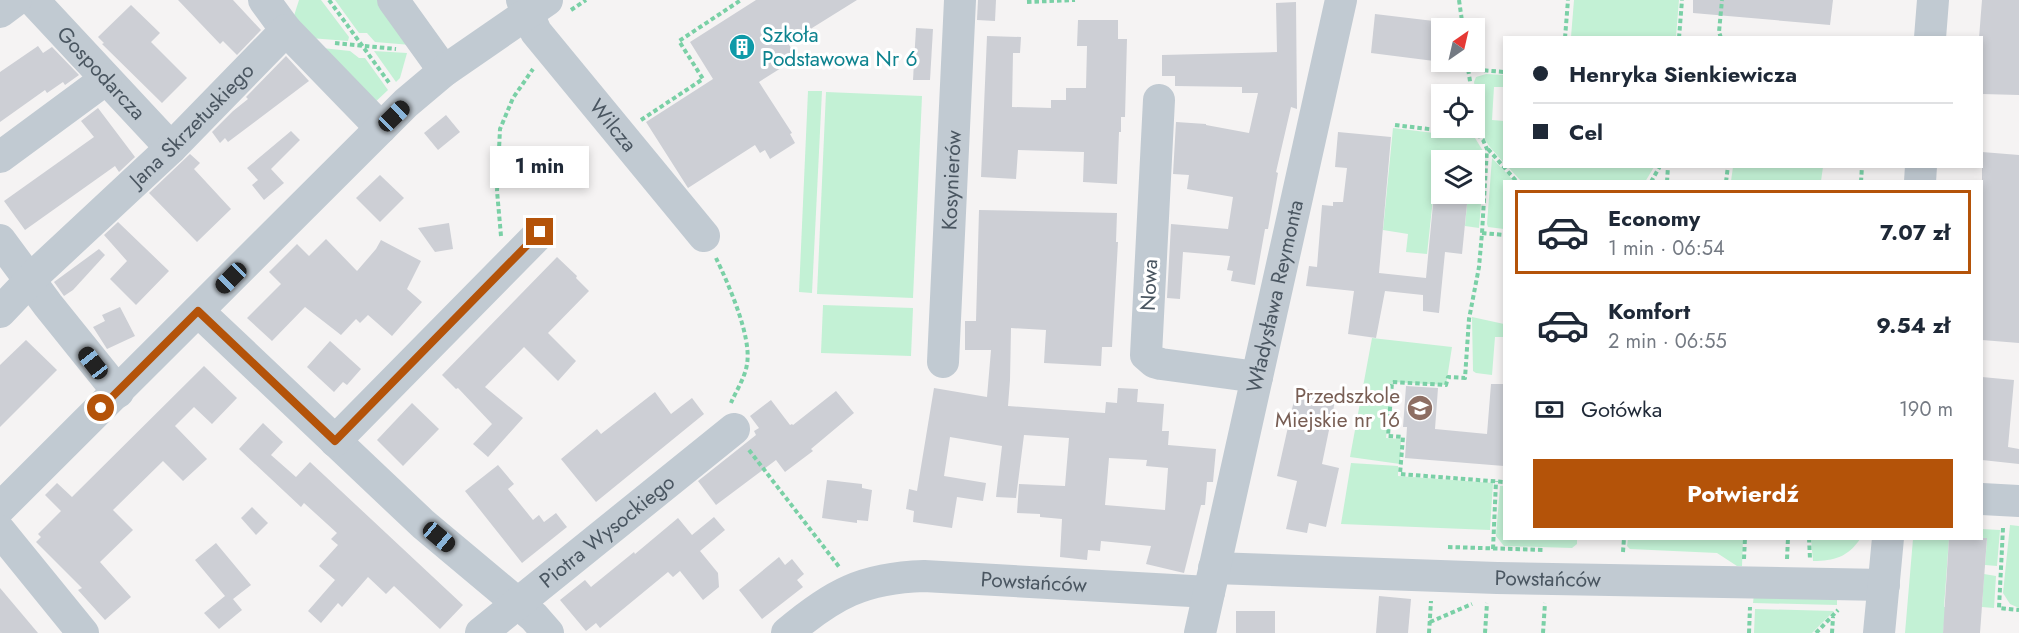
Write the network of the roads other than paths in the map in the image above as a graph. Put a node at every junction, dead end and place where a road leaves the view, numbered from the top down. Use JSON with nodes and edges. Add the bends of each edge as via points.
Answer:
{"nodes":[{"id":1,"x":16,"y":0,"type":"edge"},
{"id":2,"x":33,"y":0,"type":"edge"},
{"id":3,"x":264,"y":0,"type":"edge"},
{"id":4,"x":393,"y":0,"type":"edge"},
{"id":5,"x":960,"y":0,"type":"edge"},
{"id":6,"x":1341,"y":0,"type":"edge"},
{"id":7,"x":1933,"y":0,"type":"edge"},
{"id":8,"x":0,"y":12,"type":"edge"},
{"id":9,"x":536,"y":18,"type":"edge"},
{"id":10,"x":291,"y":36,"type":"junction"},
{"id":11,"x":1930,"y":36,"type":"edge"},
{"id":12,"x":444,"y":71,"type":"junction"},
{"id":13,"x":106,"y":79,"type":"junction"},
{"id":14,"x":1159,"y":100,"type":"dead end"},
{"id":15,"x":381,"y":128,"type":"junction"},
{"id":16,"x":171,"y":148,"type":"junction"},
{"id":17,"x":0,"y":157,"type":"edge"},
{"id":18,"x":540,"y":232,"type":"dead end"},
{"id":19,"x":704,"y":236,"type":"road end"},
{"id":20,"x":0,"y":240,"type":"edge"},
{"id":21,"x":30,"y":281,"type":"junction"},
{"id":22,"x":198,"y":311,"type":"junction"},
{"id":23,"x":0,"y":312,"type":"edge"},
{"id":24,"x":943,"y":362,"type":"dead end"},
{"id":25,"x":1257,"y":376,"type":"junction"},
{"id":26,"x":118,"y":392,"type":"junction"},
{"id":27,"x":734,"y":429,"type":"road end"},
{"id":28,"x":335,"y":441,"type":"junction"},
{"id":29,"x":2019,"y":501,"type":"edge"},
{"id":30,"x":0,"y":508,"type":"edge"},
{"id":31,"x":1987,"y":513,"type":"edge"},
{"id":32,"x":0,"y":531,"type":"edge"},
{"id":33,"x":1888,"y":540,"type":"edge"},
{"id":34,"x":1211,"y":580,"type":"junction"},
{"id":35,"x":1884,"y":585,"type":"junction"},
{"id":36,"x":518,"y":603,"type":"junction"},
{"id":37,"x":83,"y":633,"type":"edge"},
{"id":38,"x":481,"y":633,"type":"edge"},
{"id":39,"x":548,"y":633,"type":"edge"},
{"id":40,"x":787,"y":633,"type":"edge"},
{"id":41,"x":1200,"y":633,"type":"edge"},
{"id":42,"x":1879,"y":633,"type":"edge"}],
"edges":[{"from":1,"to":8,"type":"street"},
{"from":2,"to":13,"type":"street","name":"Gospodarcza"},
{"from":3,"to":10,"type":"street"},
{"from":4,"to":12,"type":"street"},
{"from":5,"to":24,"type":"street","name":"Kosynierów"},
{"from":6,"to":25,"type":"street","name":"Władysława Reymonta"},
{"from":7,"to":11,"type":"street"},
{"from":9,"to":12,"type":"street"},
{"from":9,"to":19,"type":"street","name":"Wilcza"},
{"from":10,"to":15,"type":"street"},
{"from":10,"to":16,"type":"street","name":"Jana Skrzetuskiego"},
{"from":12,"to":15,"type":"street"},
{"from":13,"to":16,"type":"street","name":"Gospodarcza"},
{"from":13,"to":17,"type":"street"},
{"from":14,"to":25,"type":"street","name":"Nowa","via":[[1146,355],[1161,364]]},
{"from":15,"to":22,"type":"street"},
{"from":16,"to":21,"type":"street","name":"Jana Skrzetuskiego"},
{"from":18,"to":28,"type":"street"},
{"from":20,"to":21,"type":"street"},
{"from":21,"to":23,"type":"street","name":"Jana Skrzetuskiego"},
{"from":21,"to":26,"type":"street"},
{"from":22,"to":26,"type":"street"},
{"from":22,"to":28,"type":"street"},
{"from":25,"to":34,"type":"street","name":"Władysława Reymonta"},
{"from":26,"to":30,"type":"street"},
{"from":27,"to":36,"type":"street","name":"Piotra Wysockiego"},
{"from":28,"to":36,"type":"street","via":[[423,524]]},
{"from":29,"to":31,"type":"street"},
{"from":32,"to":37,"type":"street"},
{"from":33,"to":35,"type":"street"},
{"from":34,"to":35,"type":"street","name":"Powstańców","via":[[1497,578]]},
{"from":34,"to":40,"type":"street","name":"Powstańców","via":[[924,576],[854,581]]},
{"from":34,"to":41,"type":"street","name":"Władysława Reymonta"},
{"from":35,"to":42,"type":"street"},
{"from":36,"to":38,"type":"street","name":"Piotra Wysockiego"},
{"from":36,"to":39,"type":"street"}]}
